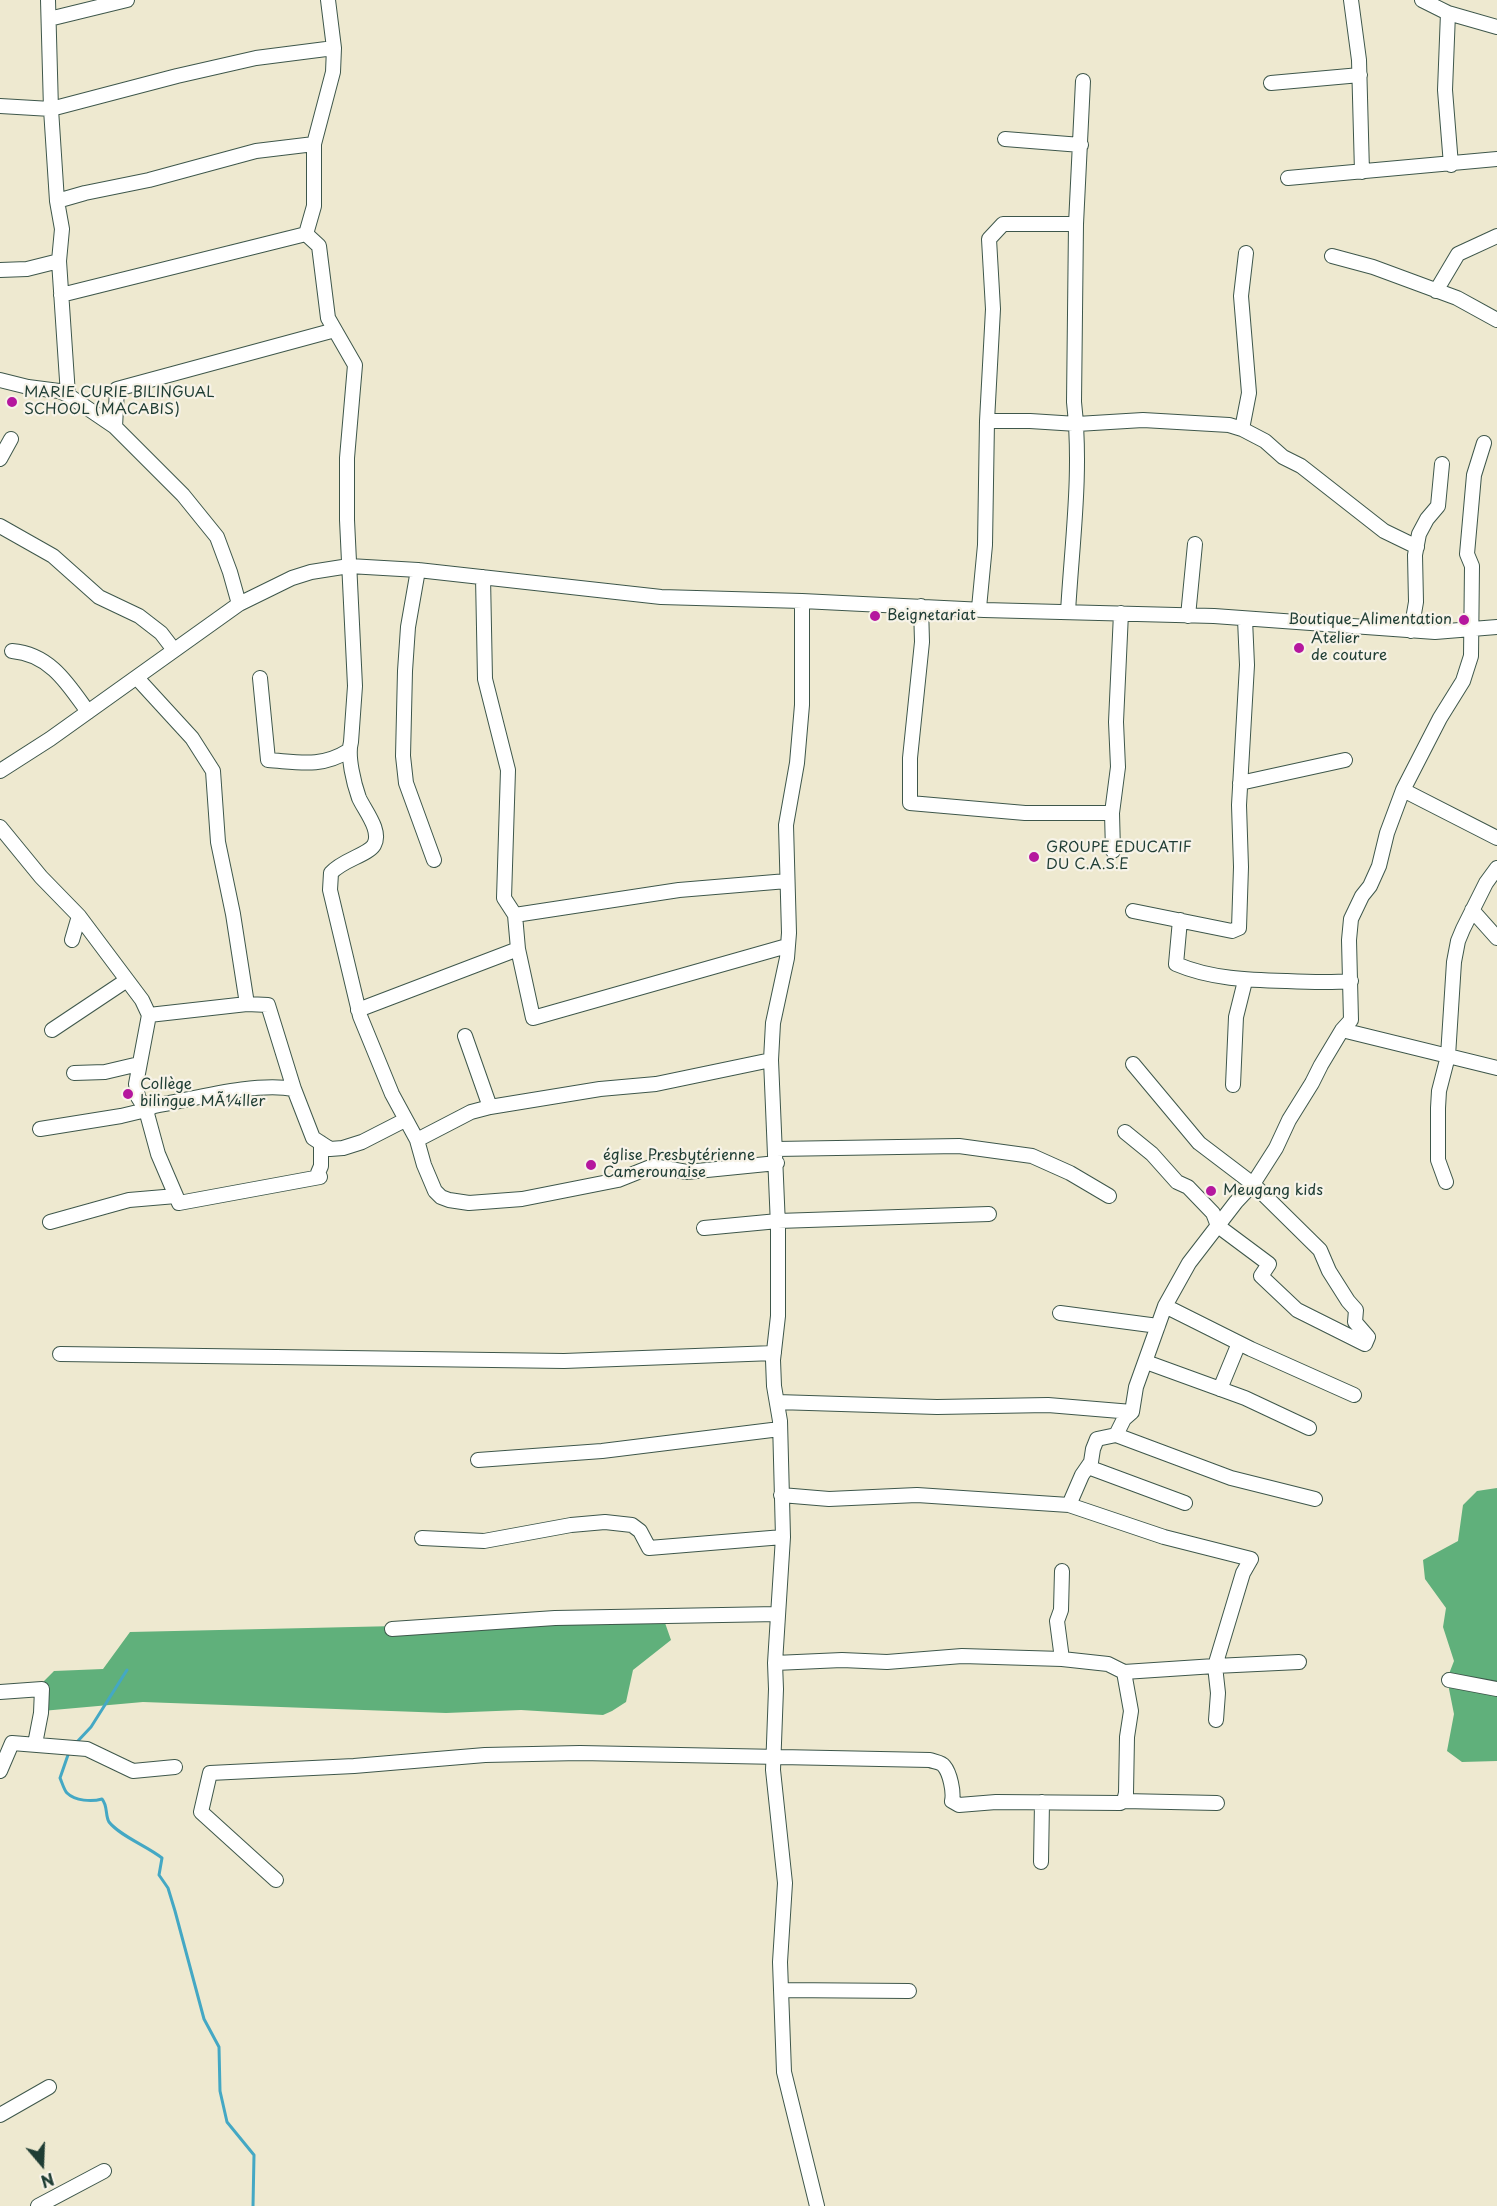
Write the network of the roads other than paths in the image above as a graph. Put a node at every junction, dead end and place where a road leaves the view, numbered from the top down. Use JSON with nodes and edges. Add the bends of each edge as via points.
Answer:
{"nodes":[{"id":1,"x":48,"y":0,"type":"edge"},
{"id":2,"x":127,"y":0,"type":"edge"},
{"id":3,"x":328,"y":0,"type":"edge"},
{"id":4,"x":1351,"y":0,"type":"edge"},
{"id":5,"x":1422,"y":0,"type":"edge"},
{"id":6,"x":1448,"y":13,"type":"junction"},
{"id":7,"x":50,"y":19,"type":"junction"},
{"id":8,"x":1497,"y":27,"type":"edge"},
{"id":9,"x":334,"y":48,"type":"junction"},
{"id":10,"x":1360,"y":75,"type":"junction"},
{"id":11,"x":1083,"y":81,"type":"dead end"},
{"id":12,"x":1270,"y":83,"type":"dead end"},
{"id":13,"x":0,"y":106,"type":"edge"},
{"id":14,"x":51,"y":109,"type":"junction"},
{"id":15,"x":1005,"y":139,"type":"dead end"},
{"id":16,"x":314,"y":144,"type":"junction"},
{"id":17,"x":1081,"y":145,"type":"junction"},
{"id":18,"x":1497,"y":159,"type":"edge"},
{"id":19,"x":1451,"y":165,"type":"junction"},
{"id":20,"x":1362,"y":172,"type":"junction"},
{"id":21,"x":1288,"y":178,"type":"dead end"},
{"id":22,"x":57,"y":201,"type":"junction"},
{"id":23,"x":1076,"y":224,"type":"junction"},
{"id":24,"x":306,"y":234,"type":"junction"},
{"id":25,"x":1497,"y":236,"type":"edge"},
{"id":26,"x":1246,"y":253,"type":"dead end"},
{"id":27,"x":1332,"y":256,"type":"dead end"},
{"id":28,"x":59,"y":261,"type":"junction"},
{"id":29,"x":0,"y":270,"type":"edge"},
{"id":30,"x":1436,"y":291,"type":"junction"},
{"id":31,"x":61,"y":295,"type":"junction"},
{"id":32,"x":1497,"y":320,"type":"edge"},
{"id":33,"x":335,"y":330,"type":"junction"},
{"id":34,"x":0,"y":380,"type":"edge"},
{"id":35,"x":68,"y":395,"type":"junction"},
{"id":36,"x":987,"y":422,"type":"junction"},
{"id":37,"x":1077,"y":424,"type":"junction"},
{"id":38,"x":115,"y":427,"type":"junction"},
{"id":39,"x":1242,"y":429,"type":"junction"},
{"id":40,"x":11,"y":440,"type":"dead end"},
{"id":41,"x":1484,"y":443,"type":"dead end"},
{"id":42,"x":0,"y":459,"type":"edge"},
{"id":43,"x":1442,"y":464,"type":"dead end"},
{"id":44,"x":0,"y":526,"type":"edge"},
{"id":45,"x":1195,"y":544,"type":"dead end"},
{"id":46,"x":1417,"y":547,"type":"junction"},
{"id":47,"x":350,"y":566,"type":"junction"},
{"id":48,"x":418,"y":570,"type":"junction"},
{"id":49,"x":483,"y":578,"type":"junction"},
{"id":50,"x":802,"y":601,"type":"junction"},
{"id":51,"x":239,"y":604,"type":"junction"},
{"id":52,"x":921,"y":606,"type":"junction"},
{"id":53,"x":979,"y":608,"type":"junction"},
{"id":54,"x":1068,"y":612,"type":"junction"},
{"id":55,"x":1121,"y":613,"type":"junction"},
{"id":56,"x":1188,"y":616,"type":"junction"},
{"id":57,"x":1245,"y":619,"type":"junction"},
{"id":58,"x":1497,"y":627,"type":"edge"},
{"id":59,"x":1472,"y":629,"type":"junction"},
{"id":60,"x":1411,"y":631,"type":"junction"},
{"id":61,"x":174,"y":650,"type":"junction"},
{"id":62,"x":12,"y":651,"type":"dead end"},
{"id":63,"x":137,"y":678,"type":"junction"},
{"id":64,"x":260,"y":678,"type":"dead end"},
{"id":65,"x":88,"y":712,"type":"junction"},
{"id":66,"x":348,"y":751,"type":"junction"},
{"id":67,"x":1345,"y":760,"type":"dead end"},
{"id":68,"x":0,"y":771,"type":"edge"},
{"id":69,"x":1240,"y":783,"type":"junction"},
{"id":70,"x":1403,"y":789,"type":"junction"},
{"id":71,"x":1112,"y":813,"type":"junction"},
{"id":72,"x":0,"y":827,"type":"edge"},
{"id":73,"x":1497,"y":838,"type":"edge"},
{"id":74,"x":1113,"y":851,"type":"dead end"},
{"id":75,"x":434,"y":860,"type":"dead end"},
{"id":76,"x":1497,"y":868,"type":"edge"},
{"id":77,"x":787,"y":881,"type":"junction"},
{"id":78,"x":1472,"y":910,"type":"junction"},
{"id":79,"x":1133,"y":911,"type":"dead end"},
{"id":80,"x":515,"y":915,"type":"junction"},
{"id":81,"x":79,"y":916,"type":"junction"},
{"id":82,"x":1180,"y":920,"type":"junction"},
{"id":83,"x":1497,"y":938,"type":"edge"},
{"id":84,"x":72,"y":940,"type":"dead end"},
{"id":85,"x":788,"y":946,"type":"junction"},
{"id":86,"x":518,"y":949,"type":"junction"},
{"id":87,"x":127,"y":980,"type":"junction"},
{"id":88,"x":1245,"y":981,"type":"junction"},
{"id":89,"x":1351,"y":981,"type":"junction"},
{"id":90,"x":247,"y":1004,"type":"junction"},
{"id":91,"x":358,"y":1010,"type":"junction"},
{"id":92,"x":149,"y":1015,"type":"junction"},
{"id":93,"x":52,"y":1030,"type":"dead end"},
{"id":94,"x":1342,"y":1030,"type":"junction"},
{"id":95,"x":465,"y":1036,"type":"dead end"},
{"id":96,"x":1448,"y":1056,"type":"junction"},
{"id":97,"x":771,"y":1060,"type":"junction"},
{"id":98,"x":139,"y":1064,"type":"junction"},
{"id":99,"x":1133,"y":1064,"type":"dead end"},
{"id":100,"x":1497,"y":1068,"type":"edge"},
{"id":101,"x":74,"y":1073,"type":"dead end"},
{"id":102,"x":1233,"y":1085,"type":"dead end"},
{"id":103,"x":294,"y":1089,"type":"junction"},
{"id":104,"x":490,"y":1107,"type":"junction"},
{"id":105,"x":146,"y":1110,"type":"junction"},
{"id":106,"x":405,"y":1120,"type":"junction"},
{"id":107,"x":39,"y":1129,"type":"dead end"},
{"id":108,"x":1125,"y":1132,"type":"dead end"},
{"id":109,"x":417,"y":1140,"type":"junction"},
{"id":110,"x":321,"y":1143,"type":"junction"},
{"id":111,"x":777,"y":1156,"type":"junction"},
{"id":112,"x":1446,"y":1182,"type":"dead end"},
{"id":113,"x":1253,"y":1184,"type":"junction"},
{"id":114,"x":176,"y":1196,"type":"junction"},
{"id":115,"x":1109,"y":1196,"type":"dead end"},
{"id":116,"x":989,"y":1214,"type":"dead end"},
{"id":117,"x":778,"y":1221,"type":"junction"},
{"id":118,"x":50,"y":1222,"type":"dead end"},
{"id":119,"x":1218,"y":1226,"type":"junction"},
{"id":120,"x":704,"y":1228,"type":"dead end"},
{"id":121,"x":1165,"y":1306,"type":"junction"},
{"id":122,"x":1060,"y":1313,"type":"dead end"},
{"id":123,"x":1158,"y":1326,"type":"junction"},
{"id":124,"x":1239,"y":1343,"type":"junction"},
{"id":125,"x":774,"y":1353,"type":"junction"},
{"id":126,"x":60,"y":1354,"type":"dead end"},
{"id":127,"x":1146,"y":1362,"type":"junction"},
{"id":128,"x":1220,"y":1389,"type":"junction"},
{"id":129,"x":1354,"y":1395,"type":"dead end"},
{"id":130,"x":777,"y":1402,"type":"junction"},
{"id":131,"x":1132,"y":1412,"type":"junction"},
{"id":132,"x":1309,"y":1428,"type":"dead end"},
{"id":133,"x":780,"y":1429,"type":"junction"},
{"id":134,"x":1116,"y":1435,"type":"junction"},
{"id":135,"x":478,"y":1460,"type":"dead end"},
{"id":136,"x":1088,"y":1467,"type":"junction"},
{"id":137,"x":781,"y":1495,"type":"junction"},
{"id":138,"x":1315,"y":1499,"type":"dead end"},
{"id":139,"x":1185,"y":1503,"type":"dead end"},
{"id":140,"x":1069,"y":1505,"type":"junction"},
{"id":141,"x":422,"y":1538,"type":"dead end"},
{"id":142,"x":783,"y":1538,"type":"junction"},
{"id":143,"x":1062,"y":1571,"type":"dead end"},
{"id":144,"x":778,"y":1614,"type":"junction"},
{"id":145,"x":392,"y":1629,"type":"dead end"},
{"id":146,"x":1062,"y":1659,"type":"junction"},
{"id":147,"x":1299,"y":1662,"type":"dead end"},
{"id":148,"x":775,"y":1663,"type":"junction"},
{"id":149,"x":1215,"y":1666,"type":"junction"},
{"id":150,"x":1124,"y":1672,"type":"junction"},
{"id":151,"x":1449,"y":1680,"type":"dead end"},
{"id":152,"x":1497,"y":1689,"type":"edge"},
{"id":153,"x":0,"y":1692,"type":"edge"},
{"id":154,"x":1216,"y":1720,"type":"dead end"},
{"id":155,"x":35,"y":1744,"type":"junction"},
{"id":156,"x":773,"y":1756,"type":"junction"},
{"id":157,"x":175,"y":1767,"type":"dead end"},
{"id":158,"x":0,"y":1771,"type":"edge"},
{"id":159,"x":1124,"y":1801,"type":"junction"},
{"id":160,"x":1042,"y":1802,"type":"junction"},
{"id":161,"x":1216,"y":1803,"type":"dead end"},
{"id":162,"x":1041,"y":1862,"type":"dead end"},
{"id":163,"x":276,"y":1880,"type":"dead end"},
{"id":164,"x":781,"y":1990,"type":"junction"},
{"id":165,"x":909,"y":1991,"type":"dead end"},
{"id":166,"x":49,"y":2088,"type":"dead end"},
{"id":167,"x":0,"y":2115,"type":"edge"},
{"id":168,"x":104,"y":2171,"type":"dead end"},
{"id":169,"x":38,"y":2206,"type":"edge"},
{"id":170,"x":817,"y":2206,"type":"edge"}],
"edges":[{"from":1,"to":7,"type":"street"},
{"from":2,"to":7,"type":"street"},
{"from":3,"to":9,"type":"street"},
{"from":4,"to":10,"type":"street"},
{"from":5,"to":6,"type":"street"},
{"from":6,"to":8,"type":"street"},
{"from":6,"to":19,"type":"street","via":[[1445,90]]},
{"from":7,"to":14,"type":"street"},
{"from":9,"to":14,"type":"street","via":[[245,61]]},
{"from":9,"to":16,"type":"street","via":[[333,72]]},
{"from":10,"to":12,"type":"street"},
{"from":10,"to":20,"type":"street"},
{"from":11,"to":17,"type":"street"},
{"from":13,"to":14,"type":"street"},
{"from":14,"to":22,"type":"street"},
{"from":15,"to":17,"type":"street"},
{"from":16,"to":22,"type":"street","via":[[256,151]]},
{"from":16,"to":24,"type":"street","via":[[314,206]]},
{"from":17,"to":23,"type":"street"},
{"from":18,"to":19,"type":"street"},
{"from":19,"to":20,"type":"street"},
{"from":20,"to":21,"type":"street"},
{"from":22,"to":28,"type":"street","via":[[62,229]]},
{"from":23,"to":36,"type":"street","via":[[1003,224],[989,239],[993,309]]},
{"from":23,"to":37,"type":"street"},
{"from":24,"to":31,"type":"street"},
{"from":24,"to":33,"type":"street","via":[[319,246],[328,318]]},
{"from":25,"to":30,"type":"street","via":[[1458,254]]},
{"from":26,"to":39,"type":"street","via":[[1241,296],[1249,393]]},
{"from":27,"to":30,"type":"street"},
{"from":28,"to":29,"type":"street","via":[[27,269]]},
{"from":28,"to":31,"type":"street"},
{"from":30,"to":32,"type":"street"},
{"from":31,"to":35,"type":"street"},
{"from":33,"to":38,"type":"street","via":[[117,389]]},
{"from":33,"to":47,"type":"street","via":[[355,365],[347,458]]},
{"from":34,"to":35,"type":"street"},
{"from":35,"to":38,"type":"street"},
{"from":36,"to":37,"type":"street"},
{"from":36,"to":53,"type":"street","via":[[985,545]]},
{"from":37,"to":39,"type":"street","via":[[1143,420]]},
{"from":37,"to":54,"type":"street","via":[[1076,512]]},
{"from":38,"to":51,"type":"street","via":[[183,495],[216,537]]},
{"from":39,"to":46,"type":"street","via":[[1301,466],[1384,531]]},
{"from":40,"to":42,"type":"street"},
{"from":41,"to":59,"type":"street","via":[[1473,475],[1467,554],[1472,566]]},
{"from":43,"to":46,"type":"street","via":[[1438,506],[1419,534]]},
{"from":44,"to":61,"type":"street","via":[[53,556],[99,597],[139,616],[161,633]]},
{"from":45,"to":56,"type":"street"},
{"from":46,"to":60,"type":"street"},
{"from":47,"to":48,"type":"street"},
{"from":47,"to":51,"type":"street","via":[[292,578]]},
{"from":47,"to":66,"type":"street","via":[[355,686]]},
{"from":48,"to":49,"type":"street"},
{"from":48,"to":75,"type":"street","via":[[408,627],[403,756],[406,783]]},
{"from":49,"to":50,"type":"street","via":[[662,597]]},
{"from":49,"to":80,"type":"street","via":[[485,679],[508,770],[504,898]]},
{"from":50,"to":52,"type":"street"},
{"from":50,"to":77,"type":"street","via":[[802,705],[786,825]]},
{"from":51,"to":61,"type":"street"},
{"from":52,"to":53,"type":"street"},
{"from":52,"to":71,"type":"street","via":[[922,642],[910,758],[910,803],[1024,813]]},
{"from":53,"to":54,"type":"street"},
{"from":54,"to":55,"type":"street"},
{"from":55,"to":56,"type":"street"},
{"from":55,"to":71,"type":"street","via":[[1118,766]]},
{"from":56,"to":57,"type":"street"},
{"from":57,"to":60,"type":"street"},
{"from":57,"to":69,"type":"street","via":[[1247,701]]},
{"from":58,"to":59,"type":"street"},
{"from":59,"to":60,"type":"street"},
{"from":59,"to":70,"type":"street","via":[[1471,656],[1463,681]]},
{"from":61,"to":63,"type":"street"},
{"from":62,"to":65,"type":"street","via":[[42,659],[61,675]]},
{"from":63,"to":65,"type":"street"},
{"from":63,"to":90,"type":"street","via":[[192,738],[213,771],[218,842]]},
{"from":64,"to":66,"type":"street","via":[[268,760],[317,764],[337,759]]},
{"from":65,"to":68,"type":"street"},
{"from":66,"to":91,"type":"street","via":[[358,796],[376,834],[372,849],[338,865],[331,873],[330,890]]},
{"from":67,"to":69,"type":"street"},
{"from":69,"to":82,"type":"street","via":[[1239,928],[1232,931]]},
{"from":70,"to":73,"type":"street"},
{"from":70,"to":89,"type":"street","via":[[1378,866],[1351,919]]},
{"from":71,"to":74,"type":"street"},
{"from":72,"to":81,"type":"street"},
{"from":76,"to":78,"type":"street"},
{"from":77,"to":80,"type":"street","via":[[679,890]]},
{"from":77,"to":85,"type":"street"},
{"from":78,"to":83,"type":"street"},
{"from":78,"to":96,"type":"street","via":[[1458,941],[1454,962]]},
{"from":79,"to":82,"type":"street"},
{"from":80,"to":86,"type":"street"},
{"from":81,"to":84,"type":"street"},
{"from":81,"to":87,"type":"street"},
{"from":82,"to":88,"type":"street","via":[[1176,964]]},
{"from":85,"to":86,"type":"street","via":[[533,1018]]},
{"from":85,"to":97,"type":"street","via":[[773,1023]]},
{"from":86,"to":91,"type":"street"},
{"from":87,"to":92,"type":"street"},
{"from":87,"to":93,"type":"street"},
{"from":88,"to":89,"type":"street"},
{"from":88,"to":102,"type":"street","via":[[1236,1017]]},
{"from":89,"to":94,"type":"street","via":[[1351,1020]]},
{"from":90,"to":92,"type":"street"},
{"from":90,"to":103,"type":"street","via":[[268,1005]]},
{"from":91,"to":106,"type":"street"},
{"from":92,"to":98,"type":"street"},
{"from":94,"to":96,"type":"street"},
{"from":94,"to":113,"type":"street"},
{"from":95,"to":104,"type":"street"},
{"from":96,"to":100,"type":"street"},
{"from":96,"to":112,"type":"street","via":[[1438,1108],[1438,1160]]},
{"from":97,"to":104,"type":"street","via":[[656,1084]]},
{"from":97,"to":111,"type":"street"},
{"from":98,"to":101,"type":"street","via":[[105,1072]]},
{"from":98,"to":105,"type":"street","via":[[136,1084]]},
{"from":99,"to":113,"type":"street","via":[[1199,1143]]},
{"from":103,"to":105,"type":"street","via":[[221,1092]]},
{"from":103,"to":110,"type":"street","via":[[312,1138]]},
{"from":104,"to":109,"type":"street"},
{"from":105,"to":107,"type":"street"},
{"from":105,"to":114,"type":"street","via":[[158,1154]]},
{"from":106,"to":109,"type":"street"},
{"from":106,"to":110,"type":"street","via":[[344,1148],[330,1149]]},
{"from":108,"to":119,"type":"street","via":[[1188,1187],[1213,1213]]},
{"from":109,"to":111,"type":"street","via":[[435,1191],[449,1200],[469,1203],[522,1199],[618,1180],[653,1166],[687,1172]]},
{"from":110,"to":114,"type":"street","via":[[320,1177],[179,1203]]},
{"from":111,"to":115,"type":"street","via":[[959,1146],[1032,1156]]},
{"from":111,"to":117,"type":"street"},
{"from":113,"to":119,"type":"street"},
{"from":113,"to":119,"type":"street","via":[[1320,1250],[1356,1310],[1356,1322],[1368,1337],[1365,1344],[1297,1310],[1261,1276],[1269,1264]]},
{"from":114,"to":118,"type":"street","via":[[129,1200]]},
{"from":116,"to":117,"type":"street"},
{"from":117,"to":120,"type":"street"},
{"from":117,"to":125,"type":"street"},
{"from":119,"to":121,"type":"street","via":[[1189,1263]]},
{"from":121,"to":123,"type":"street"},
{"from":121,"to":124,"type":"street"},
{"from":122,"to":123,"type":"street"},
{"from":123,"to":127,"type":"street"},
{"from":124,"to":128,"type":"street"},
{"from":124,"to":129,"type":"street"},
{"from":125,"to":126,"type":"street","via":[[564,1361]]},
{"from":125,"to":130,"type":"street"},
{"from":127,"to":128,"type":"street"},
{"from":127,"to":131,"type":"street"},
{"from":128,"to":132,"type":"street"},
{"from":130,"to":131,"type":"street","via":[[1048,1406]]},
{"from":130,"to":133,"type":"street"},
{"from":131,"to":134,"type":"street"},
{"from":133,"to":135,"type":"street","via":[[602,1451]]},
{"from":133,"to":137,"type":"street"},
{"from":134,"to":136,"type":"street","via":[[1097,1439]]},
{"from":134,"to":138,"type":"street","via":[[1231,1478]]},
{"from":136,"to":139,"type":"street"},
{"from":136,"to":140,"type":"street"},
{"from":137,"to":140,"type":"street","via":[[829,1499],[917,1495]]},
{"from":137,"to":142,"type":"street"},
{"from":140,"to":149,"type":"street","via":[[1251,1559]]},
{"from":141,"to":142,"type":"street","via":[[484,1541],[605,1522],[632,1525],[649,1548]]},
{"from":142,"to":144,"type":"street"},
{"from":143,"to":146,"type":"street","via":[[1062,1610],[1057,1621]]},
{"from":144,"to":145,"type":"street","via":[[555,1618]]},
{"from":144,"to":148,"type":"street"},
{"from":146,"to":148,"type":"street","via":[[962,1656],[887,1662]]},
{"from":146,"to":150,"type":"street","via":[[1108,1664]]},
{"from":147,"to":149,"type":"street"},
{"from":148,"to":156,"type":"street"},
{"from":149,"to":150,"type":"street"},
{"from":149,"to":154,"type":"street"},
{"from":150,"to":159,"type":"street","via":[[1131,1711]]},
{"from":151,"to":152,"type":"street"},
{"from":153,"to":155,"type":"street","via":[[42,1689]]},
{"from":155,"to":157,"type":"street","via":[[87,1749],[133,1771]]},
{"from":155,"to":158,"type":"street","via":[[12,1743]]},
{"from":156,"to":160,"type":"street","via":[[930,1761],[945,1767],[952,1801],[959,1805]]},
{"from":156,"to":163,"type":"street","via":[[485,1755],[210,1773],[201,1812]]},
{"from":156,"to":164,"type":"street","via":[[785,1883]]},
{"from":159,"to":160,"type":"street"},
{"from":159,"to":161,"type":"street"},
{"from":160,"to":162,"type":"street"},
{"from":164,"to":165,"type":"street"},
{"from":164,"to":170,"type":"street","via":[[784,2072]]},
{"from":166,"to":167,"type":"street"},
{"from":168,"to":169,"type":"street"}]}
